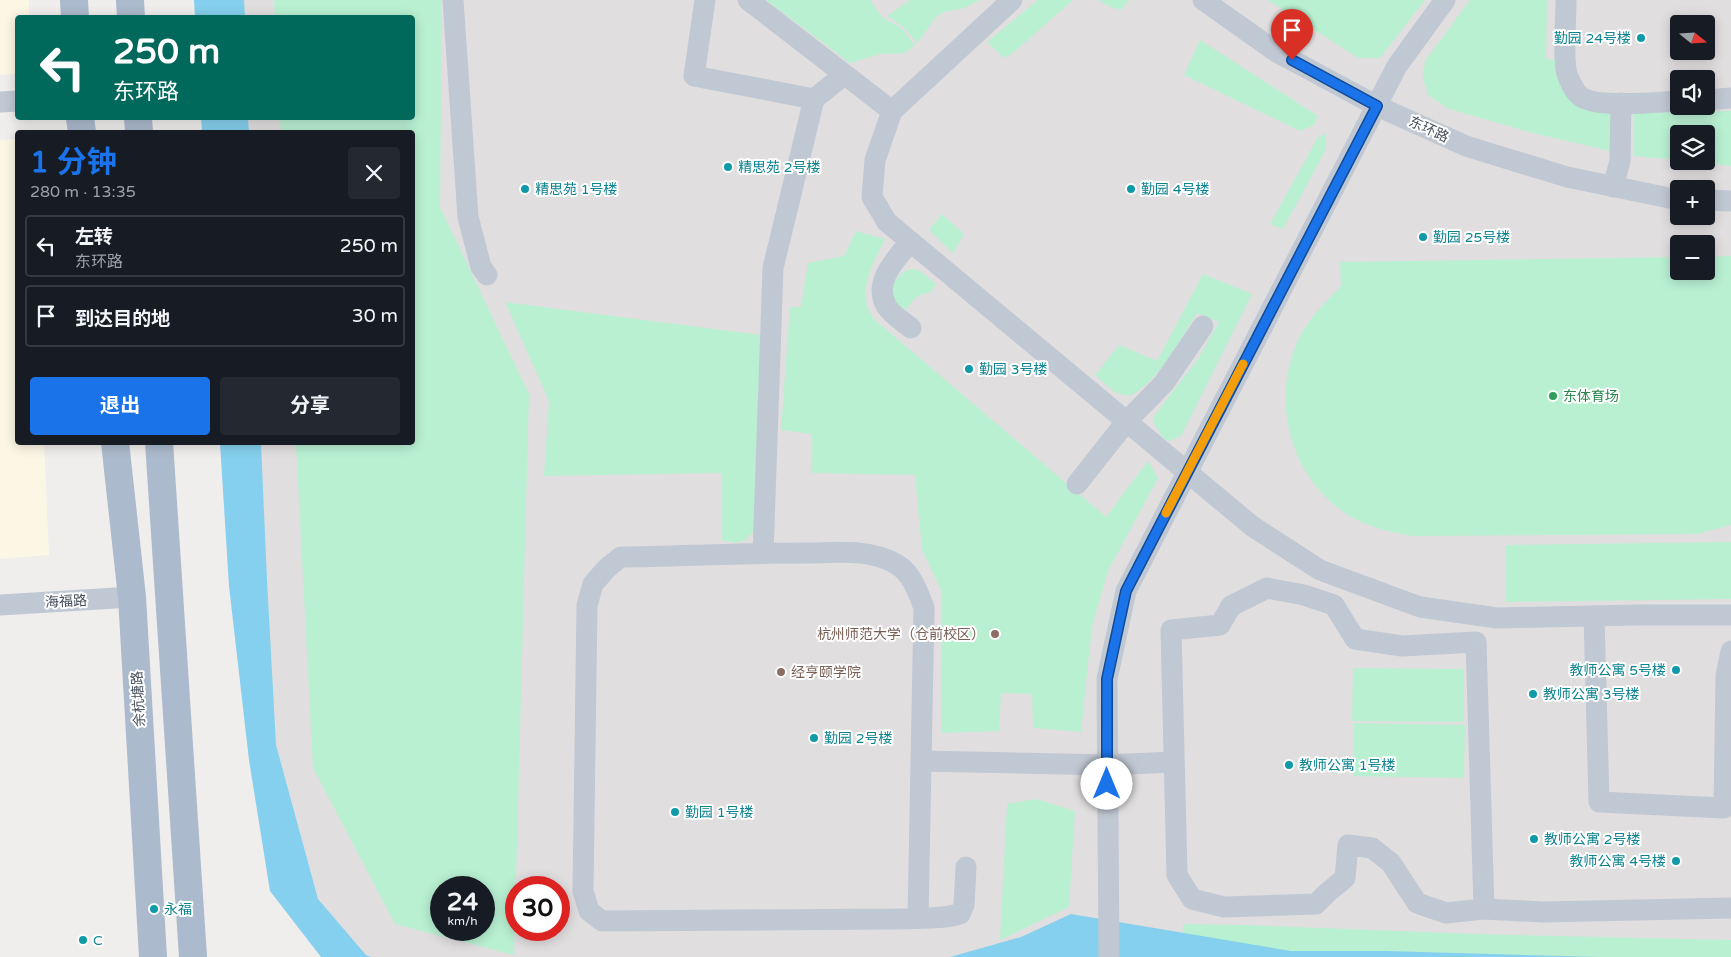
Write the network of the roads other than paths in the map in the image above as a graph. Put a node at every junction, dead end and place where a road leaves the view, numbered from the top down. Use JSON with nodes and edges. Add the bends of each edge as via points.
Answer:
{"nodes":[{"id":1,"x":74,"y":0,"type":"edge"},
{"id":2,"x":130,"y":0,"type":"edge"},
{"id":3,"x":452,"y":0,"type":"edge"},
{"id":4,"x":705,"y":0,"type":"edge"},
{"id":5,"x":748,"y":0,"type":"edge"},
{"id":6,"x":1012,"y":0,"type":"edge"},
{"id":7,"x":1203,"y":0,"type":"edge"},
{"id":8,"x":1445,"y":0,"type":"edge"},
{"id":9,"x":1566,"y":0,"type":"edge"},
{"id":10,"x":75,"y":15,"type":"edge"},
{"id":11,"x":131,"y":15,"type":"edge"},
{"id":12,"x":844,"y":74,"type":"junction"},
{"id":13,"x":1731,"y":98,"type":"edge"},
{"id":14,"x":814,"y":99,"type":"junction"},
{"id":15,"x":1715,"y":99,"type":"edge"},
{"id":16,"x":1670,"y":101,"type":"edge"},
{"id":17,"x":0,"y":102,"type":"edge"},
{"id":18,"x":15,"y":102,"type":"edge"},
{"id":19,"x":1621,"y":103,"type":"junction"},
{"id":20,"x":1377,"y":106,"type":"junction"},
{"id":21,"x":892,"y":111,"type":"junction"},
{"id":22,"x":1613,"y":187,"type":"junction"},
{"id":23,"x":1670,"y":198,"type":"edge"},
{"id":24,"x":1715,"y":200,"type":"edge"},
{"id":25,"x":1731,"y":200,"type":"edge"},
{"id":26,"x":910,"y":242,"type":"junction"},
{"id":27,"x":487,"y":275,"type":"dead end"},
{"id":28,"x":1203,"y":326,"type":"dead end"},
{"id":29,"x":911,"y":328,"type":"dead end"},
{"id":30,"x":1126,"y":422,"type":"junction"},
{"id":31,"x":115,"y":445,"type":"edge"},
{"id":32,"x":159,"y":445,"type":"edge"},
{"id":33,"x":1187,"y":472,"type":"junction"},
{"id":34,"x":1077,"y":484,"type":"dead end"},
{"id":35,"x":763,"y":553,"type":"junction"},
{"id":36,"x":1320,"y":570,"type":"junction"},
{"id":37,"x":132,"y":597,"type":"junction"},
{"id":38,"x":1310,"y":597,"type":"junction"},
{"id":39,"x":0,"y":605,"type":"edge"},
{"id":40,"x":1731,"y":614,"type":"edge"},
{"id":41,"x":1482,"y":616,"type":"junction"},
{"id":42,"x":1594,"y":616,"type":"junction"},
{"id":43,"x":1476,"y":642,"type":"junction"},
{"id":44,"x":1731,"y":651,"type":"edge"},
{"id":45,"x":921,"y":761,"type":"junction"},
{"id":46,"x":1173,"y":762,"type":"junction"},
{"id":47,"x":1107,"y":765,"type":"junction"},
{"id":48,"x":966,"y":867,"type":"dead end"},
{"id":49,"x":1731,"y":908,"type":"edge"},
{"id":50,"x":1484,"y":909,"type":"junction"},
{"id":51,"x":918,"y":918,"type":"junction"},
{"id":52,"x":153,"y":957,"type":"edge"},
{"id":53,"x":193,"y":957,"type":"edge"},
{"id":54,"x":1109,"y":957,"type":"edge"}],
"edges":[{"from":1,"to":10,"type":"main road"},
{"from":2,"to":11,"type":"main road"},
{"from":3,"to":27,"type":"street","via":[[468,217],[481,267]]},
{"from":4,"to":14,"type":"street","via":[[694,76]]},
{"from":5,"to":12,"type":"street"},
{"from":6,"to":21,"type":"street"},
{"from":7,"to":20,"type":"street","name":"东环路","via":[[1275,51]]},
{"from":8,"to":20,"type":"street","via":[[1397,66]]},
{"from":9,"to":19,"type":"street","via":[[1566,71],[1572,84],[1580,96],[1592,101]]},
{"from":12,"to":14,"type":"street"},
{"from":12,"to":21,"type":"street"},
{"from":13,"to":15,"type":"street"},
{"from":14,"to":35,"type":"street","via":[[773,268]]},
{"from":16,"to":19,"type":"street"},
{"from":17,"to":18,"type":"street"},
{"from":19,"to":22,"type":"street","via":[[1620,161]]},
{"from":20,"to":22,"type":"street","name":"东环路","via":[[1466,146],[1567,177]]},
{"from":20,"to":33,"type":"street"},
{"from":21,"to":26,"type":"street","via":[[875,160],[872,197],[887,222]]},
{"from":22,"to":23,"type":"street","name":"东环路"},
{"from":24,"to":25,"type":"street"},
{"from":26,"to":29,"type":"street","via":[[890,266],[883,295],[888,308]]},
{"from":26,"to":30,"type":"street"},
{"from":28,"to":30,"type":"street","via":[[1164,383]]},
{"from":30,"to":33,"type":"street"},
{"from":30,"to":34,"type":"street"},
{"from":31,"to":37,"type":"main road","name":"余杭塘路"},
{"from":32,"to":53,"type":"main road"},
{"from":33,"to":36,"type":"street","via":[[1252,526]]},
{"from":33,"to":47,"type":"street","via":[[1126,591],[1107,679]]},
{"from":35,"to":45,"type":"street","via":[[874,554],[898,564],[914,583],[924,608]]},
{"from":35,"to":51,"type":"street","via":[[621,557],[593,584],[587,605],[583,891],[589,911],[602,921]]},
{"from":36,"to":38,"type":"street"},
{"from":36,"to":41,"type":"street","via":[[1420,607]]},
{"from":37,"to":39,"type":"street","name":"海福路"},
{"from":37,"to":52,"type":"main road","name":"余杭塘路"},
{"from":38,"to":43,"type":"street","via":[[1334,605],[1355,639],[1402,646]]},
{"from":38,"to":46,"type":"street","via":[[1267,588],[1231,606],[1220,625],[1171,630]]},
{"from":40,"to":42,"type":"street"},
{"from":41,"to":42,"type":"street"},
{"from":41,"to":43,"type":"street"},
{"from":42,"to":44,"type":"street","via":[[1600,802],[1724,808],[1726,676]]},
{"from":43,"to":50,"type":"street"},
{"from":45,"to":47,"type":"street"},
{"from":45,"to":51,"type":"street"},
{"from":46,"to":47,"type":"street"},
{"from":46,"to":50,"type":"street","via":[[1177,875],[1192,899],[1224,907],[1316,904],[1346,878],[1348,845],[1372,848],[1391,863],[1417,903],[1446,913]]},
{"from":47,"to":54,"type":"street"},
{"from":48,"to":51,"type":"street","via":[[964,905],[960,914]]},
{"from":49,"to":50,"type":"street","via":[[1543,912]]}]}
